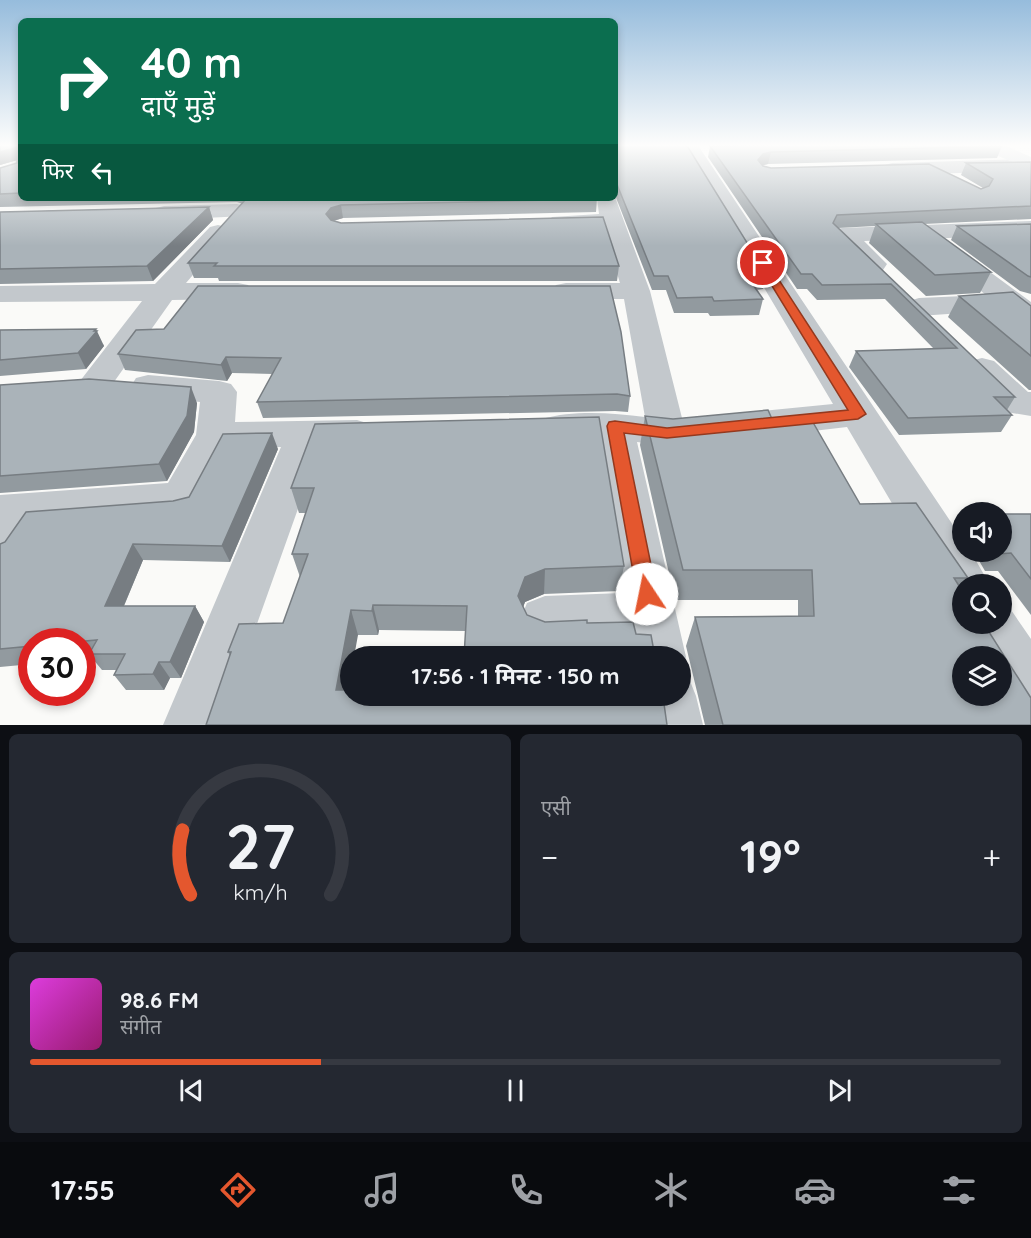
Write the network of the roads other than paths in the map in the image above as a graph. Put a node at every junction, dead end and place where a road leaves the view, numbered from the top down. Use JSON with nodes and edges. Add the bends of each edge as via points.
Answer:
{"nodes":[{"id":1,"x":716,"y":178,"type":"edge"},
{"id":2,"x":947,"y":178,"type":"edge"},
{"id":3,"x":966,"y":188,"type":"edge"},
{"id":4,"x":609,"y":209,"type":"edge"},
{"id":5,"x":147,"y":214,"type":"edge"},
{"id":6,"x":533,"y":222,"type":"edge"},
{"id":7,"x":920,"y":232,"type":"junction"},
{"id":8,"x":1024,"y":233,"type":"edge"},
{"id":9,"x":164,"y":291,"type":"junction"},
{"id":10,"x":259,"y":291,"type":"edge"},
{"id":11,"x":542,"y":291,"type":"edge"},
{"id":12,"x":636,"y":291,"type":"junction"},
{"id":13,"x":905,"y":293,"type":"junction"},
{"id":14,"x":0,"y":294,"type":"edge"},
{"id":15,"x":1025,"y":306,"type":"edge"},
{"id":16,"x":1031,"y":404,"type":"edge"},
{"id":17,"x":858,"y":414,"type":"junction"},
{"id":18,"x":615,"y":426,"type":"junction"},
{"id":19,"x":519,"y":429,"type":"edge"},
{"id":20,"x":388,"y":432,"type":"edge"},
{"id":21,"x":667,"y":433,"type":"junction"},
{"id":22,"x":215,"y":435,"type":"junction"},
{"id":23,"x":305,"y":435,"type":"junction"},
{"id":24,"x":8,"y":522,"type":"edge"},
{"id":25,"x":959,"y":574,"type":"edge"},
{"id":26,"x":545,"y":620,"type":"edge"},
{"id":27,"x":997,"y":634,"type":"edge"},
{"id":28,"x":655,"y":636,"type":"edge"},
{"id":29,"x":1031,"y":688,"type":"edge"},
{"id":30,"x":670,"y":706,"type":"edge"},
{"id":31,"x":192,"y":725,"type":"edge"},
{"id":32,"x":674,"y":725,"type":"edge"}],
"edges":[{"from":1,"to":17,"type":"street"},
{"from":2,"to":3,"type":"street"},
{"from":4,"to":6,"type":"street"},
{"from":4,"to":12,"type":"street"},
{"from":5,"to":9,"type":"street","via":[[237,211]]},
{"from":7,"to":8,"type":"street"},
{"from":7,"to":13,"type":"street","via":[[842,235]]},
{"from":7,"to":15,"type":"street"},
{"from":9,"to":10,"type":"street"},
{"from":9,"to":14,"type":"street"},
{"from":9,"to":22,"type":"street","via":[[81,383],[219,392]]},
{"from":11,"to":12,"type":"street"},
{"from":12,"to":21,"type":"street"},
{"from":13,"to":15,"type":"street"},
{"from":13,"to":16,"type":"street","via":[[1019,404]]},
{"from":17,"to":21,"type":"street"},
{"from":17,"to":25,"type":"street"},
{"from":18,"to":19,"type":"street"},
{"from":18,"to":21,"type":"street"},
{"from":18,"to":28,"type":"street"},
{"from":20,"to":23,"type":"street"},
{"from":22,"to":23,"type":"street"},
{"from":22,"to":24,"type":"street","via":[[181,499]]},
{"from":23,"to":31,"type":"street"},
{"from":26,"to":28,"type":"street"},
{"from":27,"to":29,"type":"street"},
{"from":30,"to":32,"type":"street"}]}
